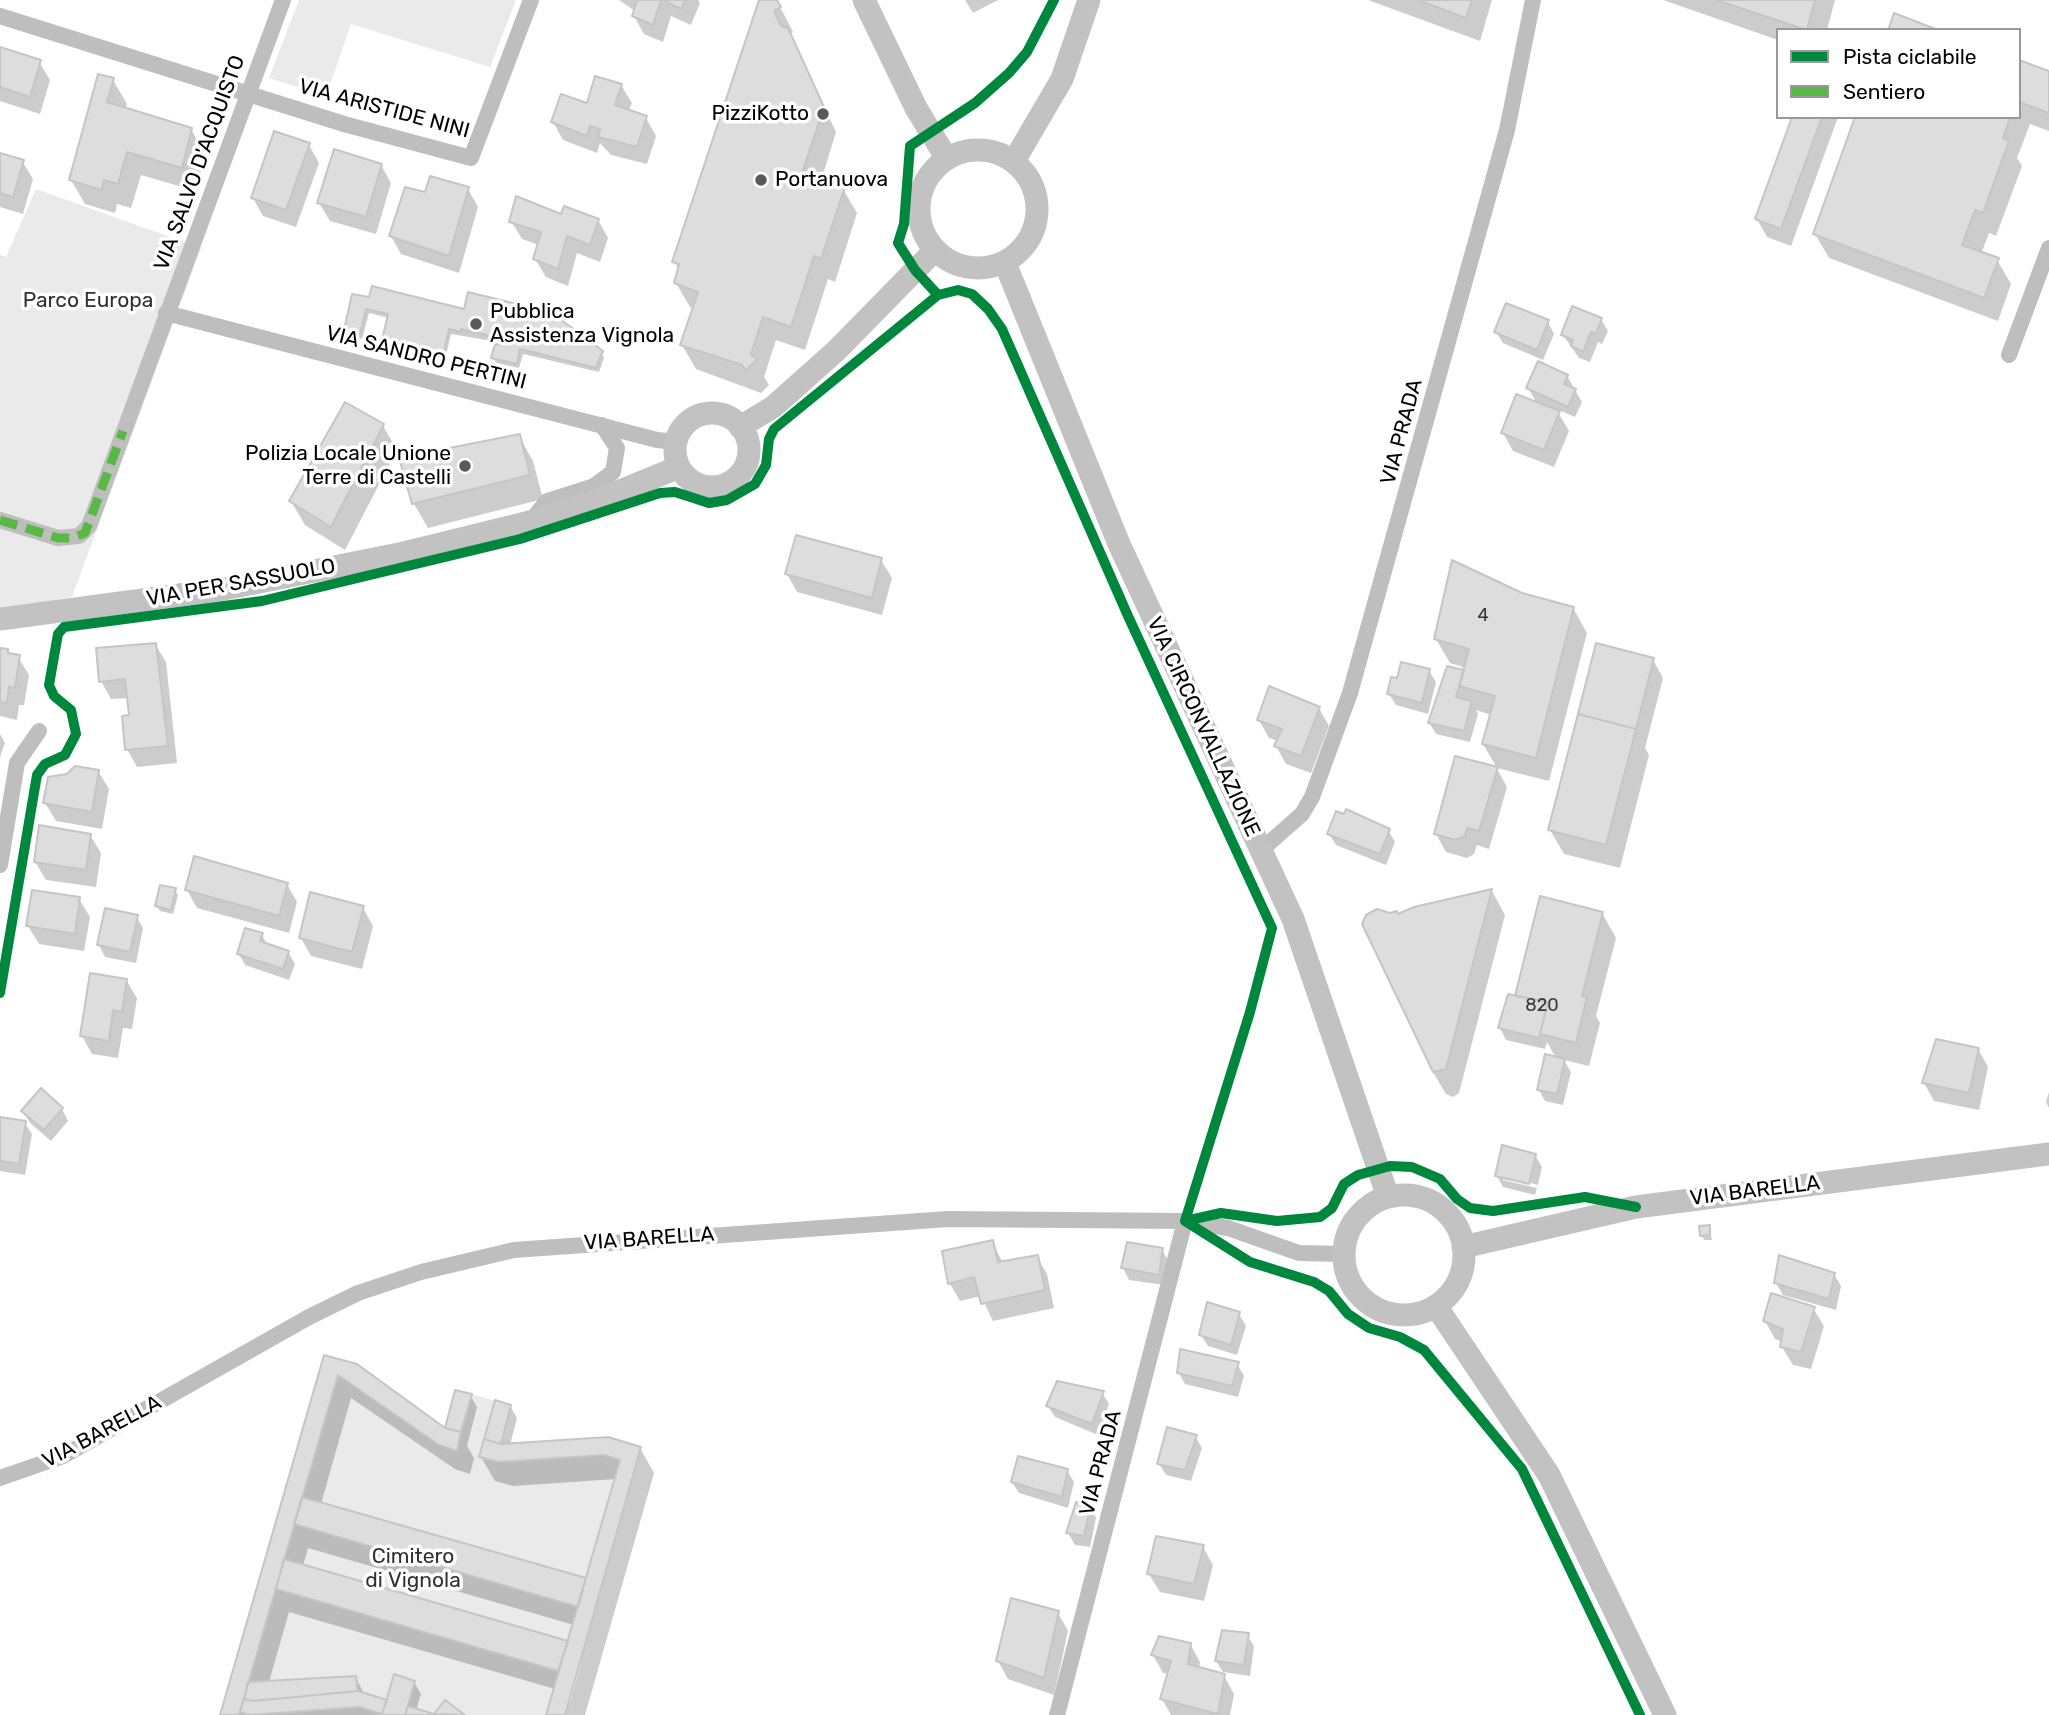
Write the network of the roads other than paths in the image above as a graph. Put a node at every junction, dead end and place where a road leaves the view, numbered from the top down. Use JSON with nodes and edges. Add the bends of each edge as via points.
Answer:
{"nodes":[{"id":1,"x":283,"y":0,"type":"edge"},
{"id":2,"x":531,"y":0,"type":"edge"},
{"id":3,"x":864,"y":0,"type":"edge"},
{"id":4,"x":1089,"y":0,"type":"edge"},
{"id":5,"x":1533,"y":0,"type":"edge"},
{"id":6,"x":0,"y":16,"type":"edge"},
{"id":7,"x":249,"y":94,"type":"junction"},
{"id":8,"x":947,"y":159,"type":"junction"},
{"id":9,"x":1014,"y":161,"type":"junction"},
{"id":10,"x":2049,"y":248,"type":"edge"},
{"id":11,"x":934,"y":250,"type":"junction"},
{"id":12,"x":1005,"y":263,"type":"junction"},
{"id":13,"x":166,"y":313,"type":"junction"},
{"id":14,"x":2008,"y":355,"type":"dead end"},
{"id":15,"x":602,"y":425,"type":"junction"},
{"id":16,"x":740,"y":428,"type":"junction"},
{"id":17,"x":676,"y":442,"type":"junction"},
{"id":18,"x":679,"y":467,"type":"junction"},
{"id":19,"x":0,"y":520,"type":"edge"},
{"id":20,"x":530,"y":522,"type":"junction"},
{"id":21,"x":0,"y":619,"type":"edge"},
{"id":22,"x":39,"y":731,"type":"dead end"},
{"id":23,"x":1259,"y":851,"type":"junction"},
{"id":24,"x":0,"y":865,"type":"edge"},
{"id":25,"x":2049,"y":1154,"type":"edge"},
{"id":26,"x":1388,"y":1197,"type":"junction"},
{"id":27,"x":1185,"y":1222,"type":"junction"},
{"id":28,"x":1463,"y":1247,"type":"junction"},
{"id":29,"x":1343,"y":1254,"type":"junction"},
{"id":30,"x":1436,"y":1306,"type":"junction"},
{"id":31,"x":0,"y":1478,"type":"edge"},
{"id":32,"x":1057,"y":1715,"type":"edge"},
{"id":33,"x":1665,"y":1715,"type":"edge"}],
"edges":[{"from":1,"to":7,"type":"street","name":"VIA SALVO D'ACQUISTO"},
{"from":2,"to":7,"type":"street","name":"VIA ARISTIDE NINI","via":[[471,158]]},
{"from":3,"to":8,"type":"main road","via":[[916,108]]},
{"from":4,"to":9,"type":"main road","via":[[1062,79]]},
{"from":5,"to":23,"type":"street","name":"VIA PRADA","via":[[1507,130],[1350,693],[1312,797],[1302,814]]},
{"from":6,"to":7,"type":"street"},
{"from":7,"to":13,"type":"street","name":"VIA SALVO D'ACQUISTO"},
{"from":8,"to":9,"type":"main road","via":[[967,151],[988,150]]},
{"from":8,"to":11,"type":"main road","via":[[933,170],[919,201],[922,227]]},
{"from":9,"to":12,"type":"main road","via":[[1034,189],[1037,214],[1030,239]]},
{"from":10,"to":14,"type":"street"},
{"from":11,"to":12,"type":"main road","via":[[968,268]]},
{"from":11,"to":16,"type":"main road","via":[[836,351],[773,407]]},
{"from":12,"to":23,"type":"main road","name":"VIA CIRCONVALLAZIONE","via":[[1119,544]]},
{"from":13,"to":15,"type":"street","name":"VIA SANDRO PERTINI"},
{"from":13,"to":19,"type":"street","name":"VIA SALVO D'ACQUISTO","via":[[85,533],[58,538]]},
{"from":15,"to":17,"type":"street","name":"VIA SANDRO PERTINI"},
{"from":15,"to":20,"type":"street","via":[[617,448],[613,472],[594,486],[547,501]]},
{"from":16,"to":17,"type":"main road","via":[[725,416],[706,414],[687,424]]},
{"from":16,"to":18,"type":"main road","via":[[746,436],[748,457],[731,482],[702,486]]},
{"from":17,"to":18,"type":"main road"},
{"from":18,"to":20,"type":"main road","name":"VIA PER SASSUOLO"},
{"from":20,"to":21,"type":"main road","name":"VIA PER SASSUOLO","via":[[269,581]]},
{"from":22,"to":24,"type":"street","via":[[18,763]]},
{"from":23,"to":26,"type":"main road","name":"VIA CIRCONVALLAZIONE","via":[[1307,954]]},
{"from":25,"to":28,"type":"main road","name":"VIA BARELLA","via":[[1648,1205]]},
{"from":26,"to":28,"type":"main road","via":[[1408,1195],[1441,1208],[1459,1232]]},
{"from":26,"to":29,"type":"main road","via":[[1374,1203],[1352,1224]]},
{"from":27,"to":29,"type":"street","name":"VIA BARELLA","via":[[1228,1228],[1299,1254]]},
{"from":27,"to":31,"type":"street","name":"VIA BARELLA","via":[[909,1221],[552,1247],[466,1260],[358,1293],[63,1456]]},
{"from":27,"to":32,"type":"street","name":"VIA PRADA"},
{"from":28,"to":30,"type":"main road","via":[[1461,1274]]},
{"from":29,"to":30,"type":"main road","via":[[1346,1272],[1366,1303],[1400,1315],[1419,1314]]},
{"from":30,"to":33,"type":"main road","via":[[1549,1475]]}]}
